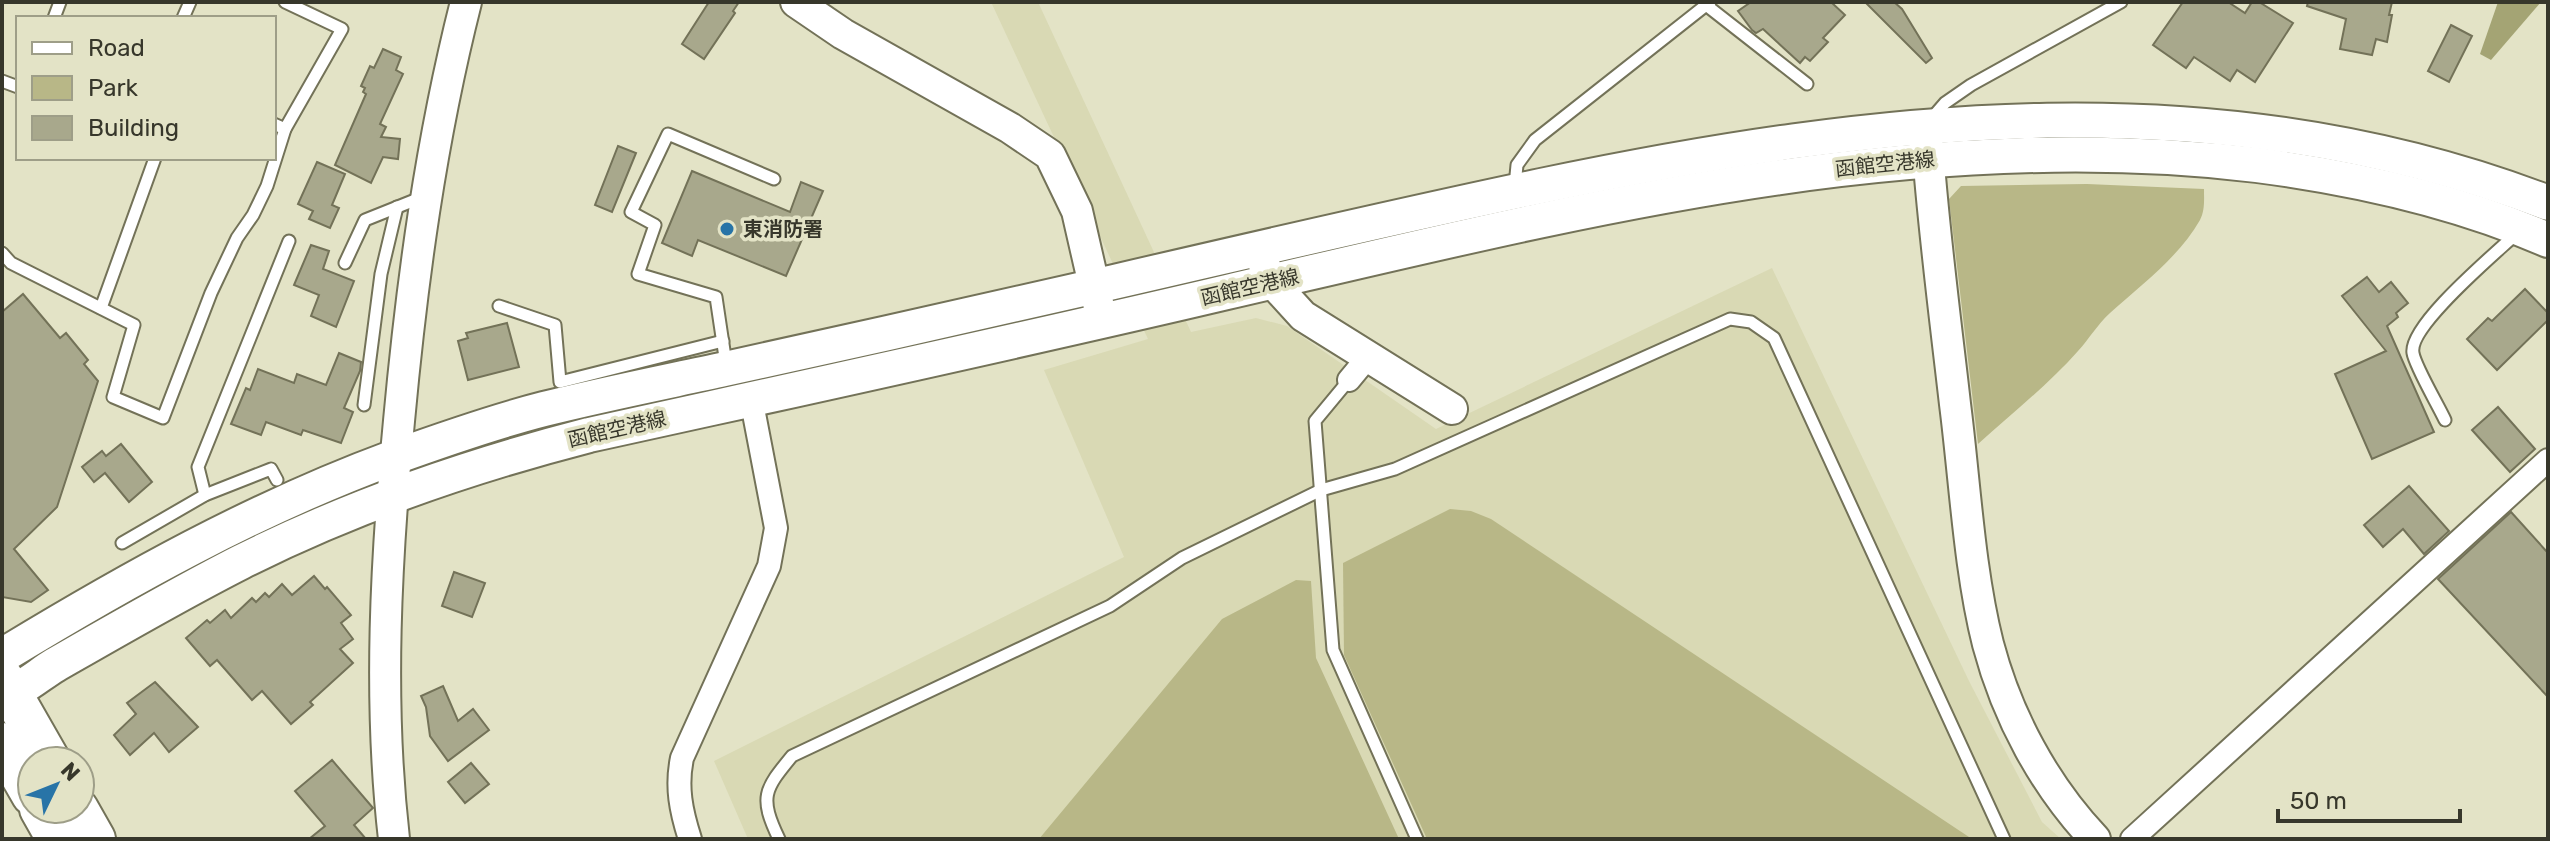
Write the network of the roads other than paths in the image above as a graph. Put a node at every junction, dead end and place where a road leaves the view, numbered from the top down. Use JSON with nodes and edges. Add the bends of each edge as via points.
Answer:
{"nodes":[{"id":1,"x":285,"y":2,"type":"edge"},
{"id":2,"x":466,"y":2,"type":"edge"},
{"id":3,"x":796,"y":2,"type":"edge"},
{"id":4,"x":2121,"y":2,"type":"edge"},
{"id":5,"x":1708,"y":4,"type":"edge"},
{"id":6,"x":1807,"y":84,"type":"dead end"},
{"id":7,"x":1926,"y":125,"type":"junction"},
{"id":8,"x":280,"y":126,"type":"edge"},
{"id":9,"x":1928,"y":159,"type":"junction"},
{"id":10,"x":154,"y":160,"type":"edge"},
{"id":11,"x":273,"y":160,"type":"edge"},
{"id":12,"x":774,"y":179,"type":"dead end"},
{"id":13,"x":425,"y":195,"type":"junction"},
{"id":14,"x":397,"y":207,"type":"junction"},
{"id":15,"x":1515,"y":208,"type":"junction"},
{"id":16,"x":2537,"y":217,"type":"edge"},
{"id":17,"x":289,"y":241,"type":"dead end"},
{"id":18,"x":1258,"y":249,"type":"junction"},
{"id":19,"x":2,"y":253,"type":"edge"},
{"id":20,"x":345,"y":263,"type":"dead end"},
{"id":21,"x":1272,"y":282,"type":"junction"},
{"id":22,"x":1094,"y":286,"type":"junction"},
{"id":23,"x":499,"y":306,"type":"dead end"},
{"id":24,"x":101,"y":308,"type":"junction"},
{"id":25,"x":1102,"y":321,"type":"junction"},
{"id":26,"x":1368,"y":357,"type":"junction"},
{"id":27,"x":733,"y":380,"type":"junction"},
{"id":28,"x":1349,"y":380,"type":"joint"},
{"id":29,"x":364,"y":405,"type":"dead end"},
{"id":30,"x":1452,"y":409,"type":"dead end"},
{"id":31,"x":2445,"y":420,"type":"dead end"},
{"id":32,"x":395,"y":457,"type":"junction"},
{"id":33,"x":2548,"y":460,"type":"edge"},
{"id":34,"x":277,"y":480,"type":"dead end"},
{"id":35,"x":1321,"y":490,"type":"junction"},
{"id":36,"x":205,"y":495,"type":"junction"},
{"id":37,"x":391,"y":495,"type":"junction"},
{"id":38,"x":122,"y":543,"type":"dead end"},
{"id":39,"x":4,"y":680,"type":"edge"},
{"id":40,"x":2,"y":743,"type":"edge"},
{"id":41,"x":41,"y":745,"type":"edge"},
{"id":42,"x":16,"y":767,"type":"edge"},
{"id":43,"x":394,"y":839,"type":"edge"},
{"id":44,"x":690,"y":839,"type":"edge"},
{"id":45,"x":779,"y":839,"type":"edge"},
{"id":46,"x":1417,"y":839,"type":"edge"},
{"id":47,"x":2004,"y":839,"type":"edge"},
{"id":48,"x":2095,"y":839,"type":"edge"},
{"id":49,"x":2132,"y":839,"type":"edge"}],
"edges":[{"from":1,"to":8,"type":"lane","via":[[342,29]]},
{"from":2,"to":13,"type":"street"},
{"from":3,"to":22,"type":"street","via":[[1050,155],[1077,211]]},
{"from":4,"to":7,"type":"lane","via":[[1971,85]]},
{"from":5,"to":6,"type":"lane"},
{"from":5,"to":15,"type":"lane","via":[[1535,140],[1517,165]]},
{"from":7,"to":9,"type":"street"},
{"from":7,"to":15,"type":"main road","name":"函館空港線","via":[[1716,152]]},
{"from":7,"to":16,"type":"main road","name":"函館空港線","via":[[2098,119],[2262,130],[2383,153],[2485,181]]},
{"from":9,"to":15,"type":"main road","name":"函館空港線"},
{"from":9,"to":16,"type":"main road","name":"函館空港線","via":[[2072,154],[2193,158],[2357,180]]},
{"from":9,"to":48,"type":"street","via":[[1974,564],[1988,644],[2018,727],[2063,802]]},
{"from":10,"to":24,"type":"lane"},
{"from":11,"to":24,"type":"lane","via":[[267,186],[211,293],[163,418],[113,397],[134,325]]},
{"from":12,"to":27,"type":"lane","via":[[668,134],[631,212],[655,225],[638,274],[716,297]]},
{"from":13,"to":14,"type":"lane"},
{"from":13,"to":32,"type":"street"},
{"from":14,"to":20,"type":"lane","via":[[365,220]]},
{"from":14,"to":29,"type":"lane","via":[[381,274]]},
{"from":15,"to":18,"type":"main road","name":"函館空港線"},
{"from":15,"to":21,"type":"main road","name":"函館空港線"},
{"from":16,"to":31,"type":"lane","via":[[2430,316],[2415,337],[2413,352]]},
{"from":17,"to":36,"type":"lane","via":[[198,467]]},
{"from":18,"to":21,"type":"street"},
{"from":18,"to":22,"type":"main road","name":"函館空港線"},
{"from":19,"to":24,"type":"lane","via":[[11,263]]},
{"from":21,"to":25,"type":"main road","name":"函館空港線"},
{"from":21,"to":26,"type":"street","via":[[1303,316]]},
{"from":22,"to":25,"type":"street"},
{"from":22,"to":27,"type":"main road","name":"函館空港線"},
{"from":23,"to":27,"type":"lane","via":[[555,325],[560,382]]},
{"from":25,"to":27,"type":"main road","name":"函館空港線"},
{"from":26,"to":28,"type":"street"},
{"from":26,"to":30,"type":"street"},
{"from":27,"to":32,"type":"main road","name":"函館空港線","via":[[538,410]]},
{"from":27,"to":37,"type":"main road","name":"函館空港線"},
{"from":27,"to":44,"type":"street","via":[[776,528],[769,566],[682,758],[679,797]]},
{"from":28,"to":35,"type":"lane","via":[[1315,421]]},
{"from":32,"to":37,"type":"street"},
{"from":32,"to":39,"type":"main road","name":"函館空港線","via":[[290,499],[139,575]]},
{"from":33,"to":49,"type":"street"},
{"from":34,"to":36,"type":"lane","via":[[271,469]]},
{"from":35,"to":45,"type":"lane","via":[[1182,558],[1110,606],[792,756],[770,783],[766,812]]},
{"from":35,"to":46,"type":"lane","via":[[1333,650]]},
{"from":35,"to":47,"type":"lane","via":[[1395,469],[1730,319],[1751,322],[1774,338]]},
{"from":36,"to":38,"type":"lane"},
{"from":37,"to":39,"type":"main road","name":"函館空港線","via":[[198,585],[52,667]]},
{"from":37,"to":43,"type":"street","via":[[386,686]]},
{"from":39,"to":41,"type":"highway"},
{"from":40,"to":42,"type":"highway"}]}
